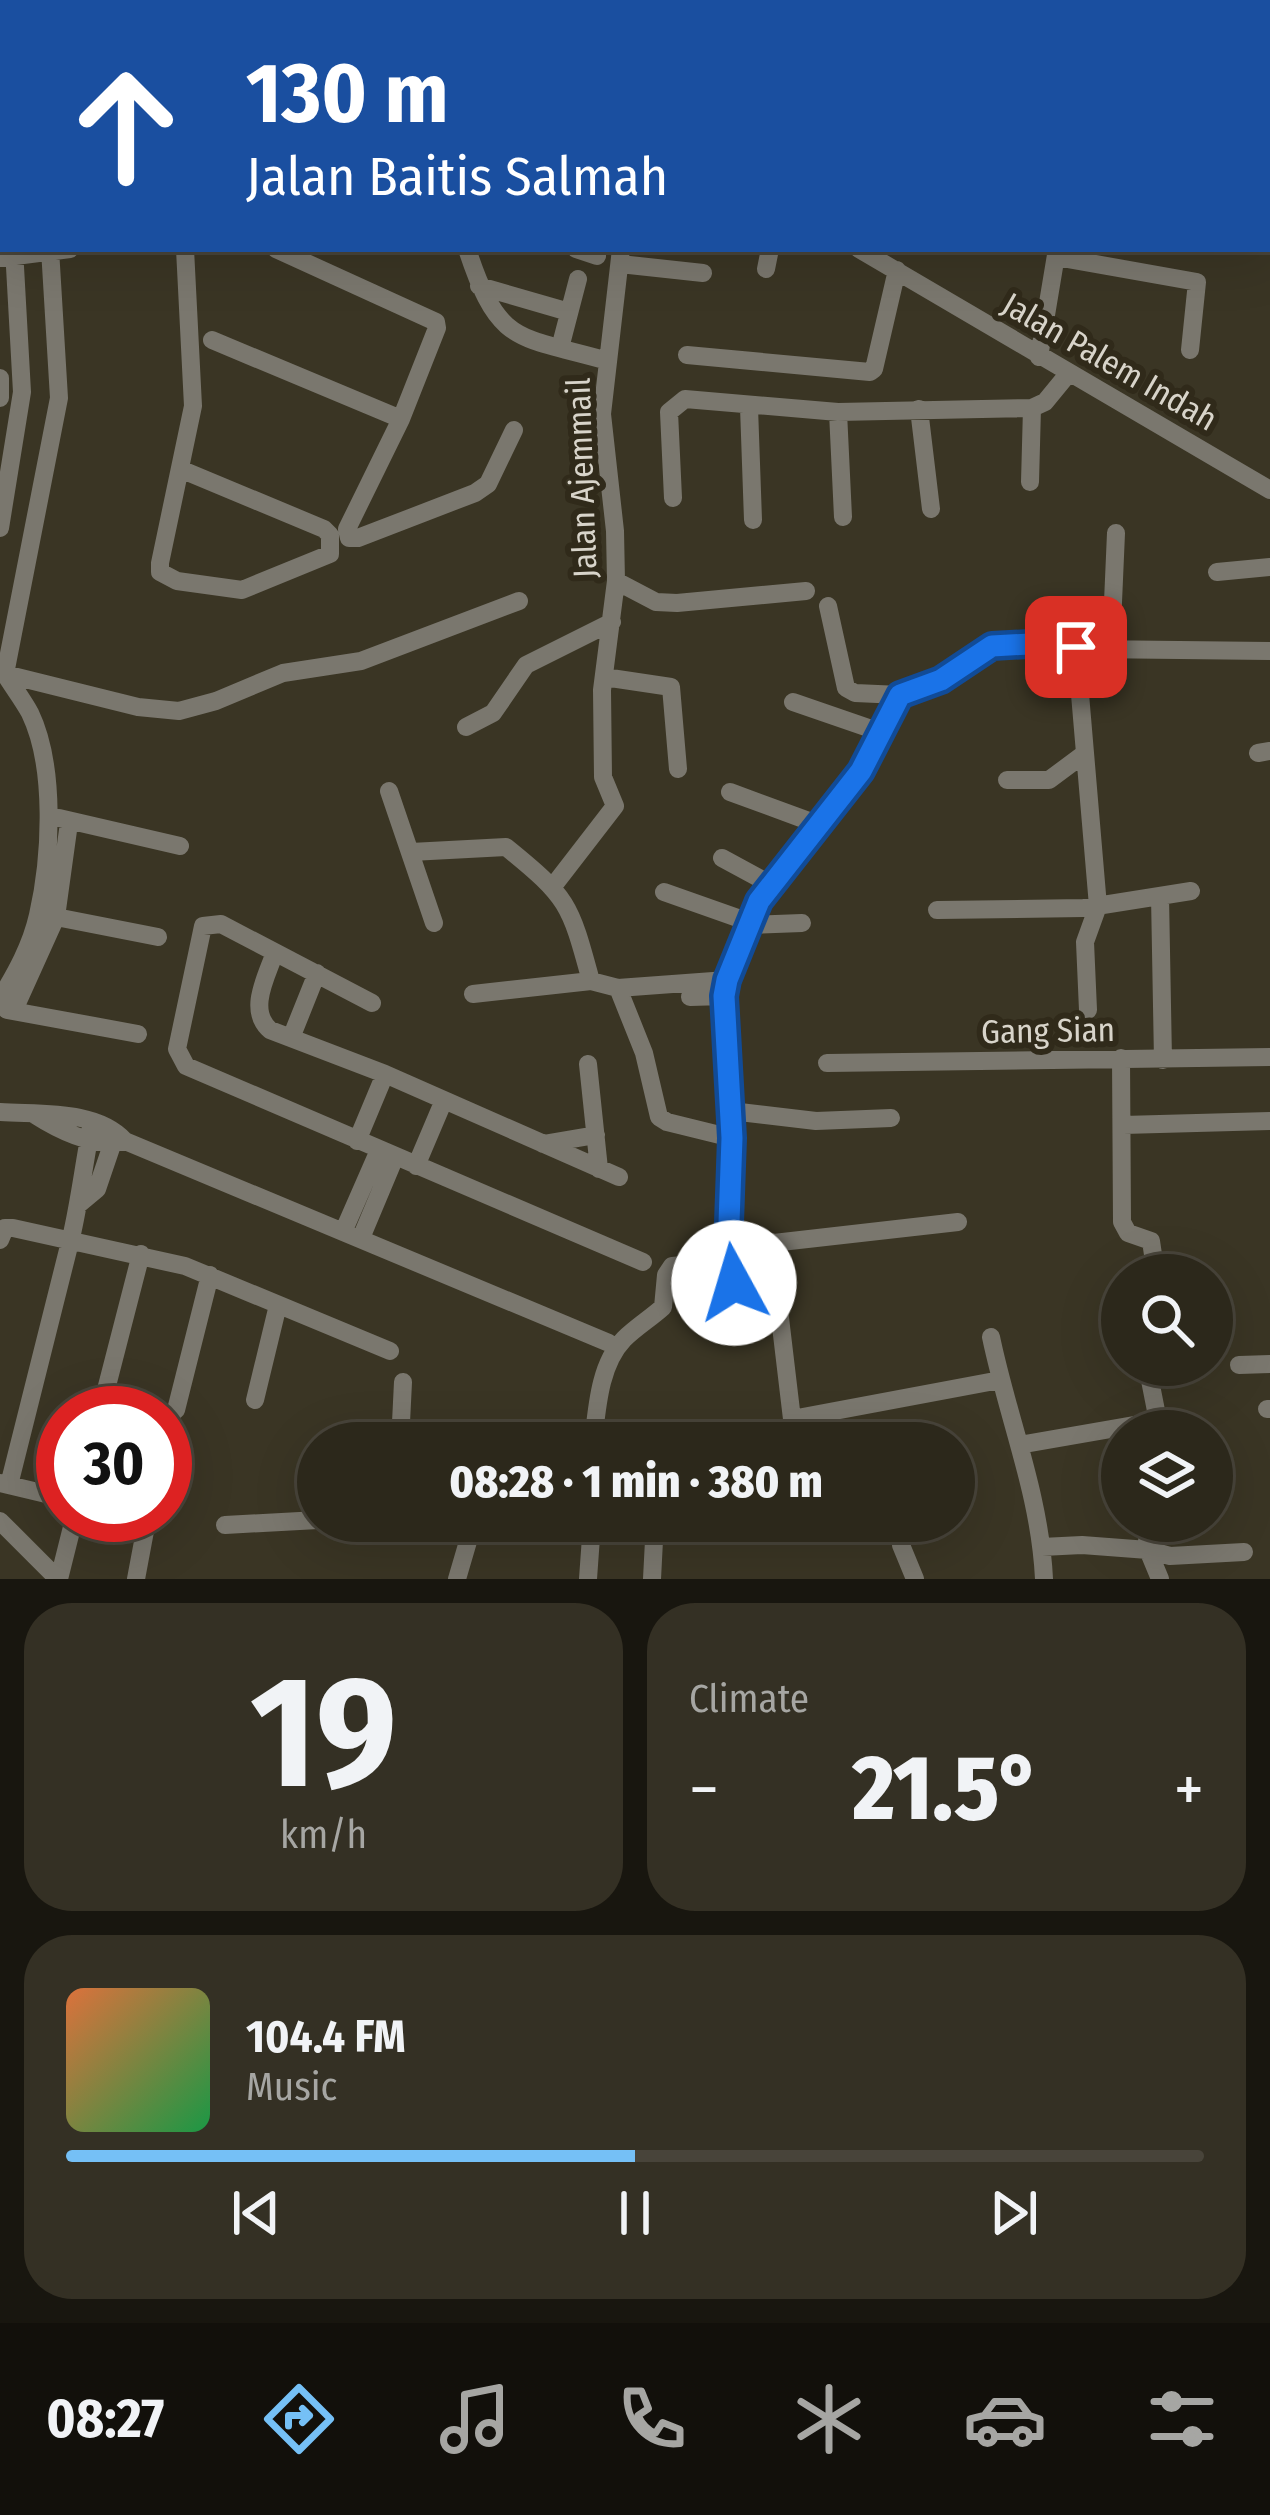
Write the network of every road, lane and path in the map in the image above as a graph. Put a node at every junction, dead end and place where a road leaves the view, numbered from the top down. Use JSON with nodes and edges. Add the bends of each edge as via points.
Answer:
{"nodes":[{"id":1,"x":54,"y":252,"type":"edge"},
{"id":2,"x":185,"y":252,"type":"edge"},
{"id":3,"x":283,"y":252,"type":"edge"},
{"id":4,"x":468,"y":252,"type":"edge"},
{"id":5,"x":585,"y":252,"type":"edge"},
{"id":6,"x":769,"y":252,"type":"edge"},
{"id":7,"x":864,"y":252,"type":"edge"},
{"id":8,"x":1161,"y":252,"type":"edge"},
{"id":9,"x":11,"y":253,"type":"edge"},
{"id":10,"x":1057,"y":253,"type":"edge"},
{"id":11,"x":597,"y":256,"type":"dead end"},
{"id":12,"x":620,"y":256,"type":"edge"},
{"id":13,"x":766,"y":269,"type":"dead end"},
{"id":14,"x":897,"y":270,"type":"junction"},
{"id":15,"x":1158,"y":272,"type":"junction"},
{"id":16,"x":703,"y":273,"type":"dead end"},
{"id":17,"x":578,"y":279,"type":"dead end"},
{"id":18,"x":479,"y":286,"type":"junction"},
{"id":19,"x":569,"y":312,"type":"junction"},
{"id":20,"x":212,"y":340,"type":"dead end"},
{"id":21,"x":560,"y":347,"type":"junction"},
{"id":22,"x":1190,"y":350,"type":"dead end"},
{"id":23,"x":687,"y":355,"type":"dead end"},
{"id":24,"x":1039,"y":357,"type":"junction"},
{"id":25,"x":608,"y":361,"type":"junction"},
{"id":26,"x":1068,"y":374,"type":"junction"},
{"id":27,"x":0,"y":377,"type":"edge"},
{"id":28,"x":0,"y":398,"type":"edge"},
{"id":29,"x":749,"y":407,"type":"junction"},
{"id":30,"x":1032,"y":408,"type":"junction"},
{"id":31,"x":919,"y":409,"type":"junction"},
{"id":32,"x":838,"y":412,"type":"junction"},
{"id":33,"x":401,"y":419,"type":"junction"},
{"id":34,"x":514,"y":430,"type":"dead end"},
{"id":35,"x":180,"y":469,"type":"junction"},
{"id":36,"x":1030,"y":482,"type":"dead end"},
{"id":37,"x":1270,"y":490,"type":"edge"},
{"id":38,"x":673,"y":498,"type":"dead end"},
{"id":39,"x":931,"y":508,"type":"dead end"},
{"id":40,"x":843,"y":518,"type":"dead end"},
{"id":41,"x":753,"y":520,"type":"dead end"},
{"id":42,"x":0,"y":528,"type":"edge"},
{"id":43,"x":1116,"y":533,"type":"dead end"},
{"id":44,"x":1270,"y":567,"type":"edge"},
{"id":45,"x":1217,"y":572,"type":"dead end"},
{"id":46,"x":616,"y":581,"type":"junction"},
{"id":47,"x":806,"y":591,"type":"dead end"},
{"id":48,"x":519,"y":601,"type":"dead end"},
{"id":49,"x":828,"y":606,"type":"dead end"},
{"id":50,"x":611,"y":622,"type":"junction"},
{"id":51,"x":1076,"y":647,"type":"junction"},
{"id":52,"x":1111,"y":648,"type":"junction"},
{"id":53,"x":1270,"y":651,"type":"edge"},
{"id":54,"x":3,"y":674,"type":"edge"},
{"id":55,"x":604,"y":677,"type":"junction"},
{"id":56,"x":900,"y":695,"type":"junction"},
{"id":57,"x":793,"y":702,"type":"dead end"},
{"id":58,"x":466,"y":727,"type":"dead end"},
{"id":59,"x":883,"y":733,"type":"junction"},
{"id":60,"x":1084,"y":754,"type":"junction"},
{"id":61,"x":677,"y":769,"type":"dead end"},
{"id":62,"x":1007,"y":780,"type":"dead end"},
{"id":63,"x":389,"y":791,"type":"dead end"},
{"id":64,"x":730,"y":793,"type":"dead end"},
{"id":65,"x":49,"y":814,"type":"junction"},
{"id":66,"x":69,"y":823,"type":"junction"},
{"id":67,"x":817,"y":824,"type":"junction"},
{"id":68,"x":180,"y":846,"type":"dead end"},
{"id":69,"x":411,"y":852,"type":"junction"},
{"id":70,"x":722,"y":858,"type":"dead end"},
{"id":71,"x":770,"y":884,"type":"junction"},
{"id":72,"x":554,"y":885,"type":"junction"},
{"id":73,"x":1191,"y":891,"type":"dead end"},
{"id":74,"x":664,"y":892,"type":"dead end"},
{"id":75,"x":1160,"y":896,"type":"junction"},
{"id":76,"x":1098,"y":907,"type":"junction"},
{"id":77,"x":938,"y":910,"type":"dead end"},
{"id":78,"x":56,"y":917,"type":"junction"},
{"id":79,"x":434,"y":923,"type":"dead end"},
{"id":80,"x":749,"y":923,"type":"junction"},
{"id":81,"x":802,"y":923,"type":"dead end"},
{"id":82,"x":158,"y":937,"type":"dead end"},
{"id":83,"x":274,"y":952,"type":"junction"},
{"id":84,"x":317,"y":973,"type":"junction"},
{"id":85,"x":591,"y":981,"type":"junction"},
{"id":86,"x":618,"y":988,"type":"junction"},
{"id":87,"x":726,"y":988,"type":"junction"},
{"id":88,"x":473,"y":994,"type":"dead end"},
{"id":89,"x":690,"y":998,"type":"dead end"},
{"id":90,"x":372,"y":1003,"type":"dead end"},
{"id":91,"x":5,"y":1006,"type":"edge"},
{"id":92,"x":1088,"y":1010,"type":"dead end"},
{"id":93,"x":138,"y":1034,"type":"dead end"},
{"id":94,"x":291,"y":1038,"type":"junction"},
{"id":95,"x":1270,"y":1057,"type":"edge"},
{"id":96,"x":1121,"y":1058,"type":"junction"},
{"id":97,"x":1163,"y":1060,"type":"junction"},
{"id":98,"x":827,"y":1063,"type":"dead end"},
{"id":99,"x":587,"y":1064,"type":"dead end"},
{"id":100,"x":385,"y":1074,"type":"junction"},
{"id":101,"x":444,"y":1100,"type":"junction"},
{"id":102,"x":0,"y":1112,"type":"edge"},
{"id":103,"x":731,"y":1112,"type":"junction"},
{"id":104,"x":891,"y":1118,"type":"dead end"},
{"id":105,"x":1270,"y":1121,"type":"edge"},
{"id":106,"x":1123,"y":1125,"type":"junction"},
{"id":107,"x":91,"y":1131,"type":"junction"},
{"id":108,"x":596,"y":1135,"type":"junction"},
{"id":109,"x":732,"y":1138,"type":"junction"},
{"id":110,"x":118,"y":1139,"type":"junction"},
{"id":111,"x":357,"y":1141,"type":"junction"},
{"id":112,"x":543,"y":1144,"type":"junction"},
{"id":113,"x":387,"y":1153,"type":"junction"},
{"id":114,"x":416,"y":1166,"type":"junction"},
{"id":115,"x":599,"y":1168,"type":"junction"},
{"id":116,"x":619,"y":1177,"type":"dead end"},
{"id":117,"x":79,"y":1204,"type":"junction"},
{"id":118,"x":958,"y":1222,"type":"dead end"},
{"id":119,"x":352,"y":1234,"type":"junction"},
{"id":120,"x":71,"y":1238,"type":"junction"},
{"id":121,"x":0,"y":1240,"type":"edge"},
{"id":122,"x":771,"y":1243,"type":"junction"},
{"id":123,"x":728,"y":1251,"type":"junction"},
{"id":124,"x":141,"y":1254,"type":"junction"},
{"id":125,"x":1152,"y":1254,"type":"edge"},
{"id":126,"x":644,"y":1262,"type":"dead end"},
{"id":127,"x":210,"y":1275,"type":"junction"},
{"id":128,"x":278,"y":1305,"type":"junction"},
{"id":129,"x":741,"y":1315,"type":"dead end"},
{"id":130,"x":991,"y":1337,"type":"dead end"},
{"id":131,"x":609,"y":1343,"type":"dead end"},
{"id":132,"x":390,"y":1352,"type":"dead end"},
{"id":133,"x":1270,"y":1364,"type":"edge"},
{"id":134,"x":1239,"y":1365,"type":"dead end"},
{"id":135,"x":1000,"y":1380,"type":"junction"},
{"id":136,"x":404,"y":1382,"type":"dead end"},
{"id":137,"x":107,"y":1386,"type":"edge"},
{"id":138,"x":182,"y":1386,"type":"edge"},
{"id":139,"x":255,"y":1400,"type":"dead end"},
{"id":140,"x":792,"y":1419,"type":"junction"},
{"id":141,"x":401,"y":1422,"type":"edge"},
{"id":142,"x":596,"y":1422,"type":"edge"},
{"id":143,"x":792,"y":1422,"type":"edge"},
{"id":144,"x":1101,"y":1434,"type":"edge"},
{"id":145,"x":1019,"y":1445,"type":"junction"},
{"id":146,"x":5,"y":1484,"type":"edge"},
{"id":147,"x":36,"y":1491,"type":"edge"},
{"id":148,"x":0,"y":1521,"type":"edge"},
{"id":149,"x":297,"y":1521,"type":"edge"},
{"id":150,"x":225,"y":1525,"type":"dead end"},
{"id":151,"x":68,"y":1542,"type":"edge"},
{"id":152,"x":143,"y":1542,"type":"edge"},
{"id":153,"x":468,"y":1542,"type":"edge"},
{"id":154,"x":591,"y":1542,"type":"edge"},
{"id":155,"x":654,"y":1542,"type":"edge"},
{"id":156,"x":1147,"y":1542,"type":"edge"},
{"id":157,"x":901,"y":1545,"type":"dead end"},
{"id":158,"x":1042,"y":1547,"type":"junction"},
{"id":159,"x":1148,"y":1550,"type":"junction"},
{"id":160,"x":1244,"y":1552,"type":"dead end"},
{"id":161,"x":58,"y":1579,"type":"edge"},
{"id":162,"x":136,"y":1579,"type":"edge"},
{"id":163,"x":457,"y":1579,"type":"edge"},
{"id":164,"x":588,"y":1579,"type":"edge"},
{"id":165,"x":652,"y":1579,"type":"edge"},
{"id":166,"x":915,"y":1579,"type":"edge"},
{"id":167,"x":1044,"y":1579,"type":"edge"},
{"id":168,"x":1160,"y":1579,"type":"edge"}],
"edges":[{"from":1,"to":54,"type":"street","via":[[59,398]]},
{"from":2,"to":35,"type":"street","via":[[193,406]]},
{"from":3,"to":33,"type":"street","via":[[433,317],[437,328]]},
{"from":4,"to":18,"type":"street"},
{"from":5,"to":11,"type":"street"},
{"from":6,"to":13,"type":"street"},
{"from":7,"to":14,"type":"street","name":"Jalan Palem Indah"},
{"from":8,"to":15,"type":"street"},
{"from":9,"to":42,"type":"street","via":[[22,392]]},
{"from":10,"to":15,"type":"street"},
{"from":10,"to":24,"type":"street"},
{"from":12,"to":16,"type":"street"},
{"from":12,"to":25,"type":"street","name":"Jalan Ajemmail"},
{"from":14,"to":23,"type":"street","via":[[874,369]]},
{"from":14,"to":24,"type":"street","name":"Jalan Palem Indah"},
{"from":15,"to":22,"type":"street","via":[[1197,282]]},
{"from":17,"to":19,"type":"street"},
{"from":18,"to":19,"type":"street"},
{"from":18,"to":21,"type":"street","via":[[500,324]]},
{"from":19,"to":21,"type":"street"},
{"from":20,"to":33,"type":"street"},
{"from":21,"to":25,"type":"street"},
{"from":24,"to":26,"type":"street","name":"Jalan Palem Indah"},
{"from":25,"to":46,"type":"street","name":"Jalan Ajemmail","via":[[602,414]]},
{"from":26,"to":30,"type":"street"},
{"from":26,"to":37,"type":"street","name":"Jalan Palem Indah"},
{"from":27,"to":28,"type":"street"},
{"from":29,"to":32,"type":"street"},
{"from":29,"to":38,"type":"street","via":[[686,399],[673,406]]},
{"from":29,"to":41,"type":"street"},
{"from":30,"to":31,"type":"street"},
{"from":30,"to":36,"type":"street"},
{"from":31,"to":32,"type":"street"},
{"from":31,"to":39,"type":"street"},
{"from":32,"to":40,"type":"street"},
{"from":33,"to":34,"type":"street","via":[[346,529],[349,538],[476,493]]},
{"from":35,"to":35,"type":"street","via":[[324,529],[330,554],[242,590],[166,578],[160,563]]},
{"from":43,"to":52,"type":"street"},
{"from":44,"to":45,"type":"street"},
{"from":46,"to":47,"type":"street","via":[[656,602]]},
{"from":46,"to":50,"type":"street","name":"Jalan Ajemmail"},
{"from":48,"to":54,"type":"street","via":[[361,661],[283,673],[179,711]]},
{"from":49,"to":56,"type":"street","via":[[846,688]]},
{"from":50,"to":55,"type":"street","name":"Jalan Ajemmail"},
{"from":50,"to":58,"type":"street","via":[[526,665],[493,713]]},
{"from":51,"to":52,"type":"street"},
{"from":51,"to":56,"type":"street","via":[[992,646],[941,680]]},
{"from":51,"to":60,"type":"street"},
{"from":52,"to":53,"type":"street"},
{"from":54,"to":65,"type":"street","via":[[32,716]]},
{"from":55,"to":61,"type":"street","via":[[671,686]]},
{"from":55,"to":72,"type":"street","name":"Jalan Ajemmail","via":[[603,777],[615,806]]},
{"from":56,"to":59,"type":"street"},
{"from":57,"to":59,"type":"street"},
{"from":59,"to":67,"type":"street"},
{"from":60,"to":62,"type":"street","via":[[1049,781]]},
{"from":60,"to":76,"type":"street"},
{"from":63,"to":69,"type":"street"},
{"from":64,"to":67,"type":"street"},
{"from":65,"to":66,"type":"street"},
{"from":65,"to":91,"type":"street","via":[[38,917]]},
{"from":66,"to":68,"type":"street"},
{"from":66,"to":78,"type":"street"},
{"from":67,"to":71,"type":"street"},
{"from":69,"to":72,"type":"street","via":[[500,845]]},
{"from":69,"to":79,"type":"street"},
{"from":70,"to":71,"type":"street"},
{"from":71,"to":80,"type":"street"},
{"from":72,"to":85,"type":"street","via":[[572,912]]},
{"from":73,"to":75,"type":"street"},
{"from":74,"to":80,"type":"street"},
{"from":75,"to":76,"type":"street"},
{"from":75,"to":97,"type":"street"},
{"from":76,"to":77,"type":"street"},
{"from":76,"to":92,"type":"street","via":[[1085,942]]},
{"from":78,"to":82,"type":"street"},
{"from":78,"to":91,"type":"street"},
{"from":80,"to":81,"type":"street"},
{"from":80,"to":87,"type":"street"},
{"from":83,"to":84,"type":"street"},
{"from":83,"to":94,"type":"street","via":[[259,1016]]},
{"from":83,"to":111,"type":"street","via":[[221,924],[203,926],[178,1056]]},
{"from":84,"to":90,"type":"street"},
{"from":84,"to":94,"type":"street"},
{"from":85,"to":86,"type":"street"},
{"from":85,"to":88,"type":"street"},
{"from":86,"to":87,"type":"street"},
{"from":86,"to":109,"type":"street","via":[[659,1117]]},
{"from":87,"to":89,"type":"street"},
{"from":87,"to":103,"type":"street"},
{"from":91,"to":93,"type":"street"},
{"from":94,"to":100,"type":"street"},
{"from":95,"to":97,"type":"street","name":"Gang Sian"},
{"from":96,"to":97,"type":"street","name":"Gang Sian"},
{"from":96,"to":98,"type":"street","name":"Gang Sian"},
{"from":96,"to":106,"type":"street"},
{"from":99,"to":108,"type":"street"},
{"from":100,"to":101,"type":"street"},
{"from":100,"to":111,"type":"street"},
{"from":101,"to":112,"type":"street"},
{"from":101,"to":114,"type":"street"},
{"from":102,"to":107,"type":"street"},
{"from":103,"to":104,"type":"street"},
{"from":103,"to":109,"type":"street"},
{"from":105,"to":106,"type":"street"},
{"from":106,"to":125,"type":"street","via":[[1122,1222],[1150,1241]]},
{"from":107,"to":110,"type":"street"},
{"from":107,"to":117,"type":"street"},
{"from":108,"to":112,"type":"street"},
{"from":108,"to":115,"type":"street"},
{"from":109,"to":123,"type":"street"},
{"from":110,"to":117,"type":"street","via":[[97,1189]]},
{"from":110,"to":119,"type":"street"},
{"from":111,"to":113,"type":"street"},
{"from":112,"to":115,"type":"street"},
{"from":113,"to":114,"type":"street"},
{"from":113,"to":119,"type":"street"},
{"from":114,"to":126,"type":"street"},
{"from":115,"to":116,"type":"street"},
{"from":117,"to":120,"type":"street"},
{"from":118,"to":122,"type":"street"},
{"from":119,"to":131,"type":"street"},
{"from":120,"to":121,"type":"street","via":[[5,1228]]},
{"from":120,"to":124,"type":"street"},
{"from":120,"to":146,"type":"street"},
{"from":122,"to":123,"type":"street"},
{"from":122,"to":140,"type":"street"},
{"from":123,"to":129,"type":"street"},
{"from":123,"to":142,"type":"street","via":[[715,1262],[668,1270],[663,1307],[622,1342],[607,1368]]},
{"from":124,"to":127,"type":"street"},
{"from":124,"to":137,"type":"street"},
{"from":127,"to":128,"type":"street"},
{"from":127,"to":138,"type":"street"},
{"from":128,"to":132,"type":"street"},
{"from":128,"to":139,"type":"street"},
{"from":130,"to":135,"type":"street"},
{"from":133,"to":134,"type":"street"},
{"from":135,"to":140,"type":"street"},
{"from":135,"to":145,"type":"street"},
{"from":136,"to":141,"type":"street"},
{"from":140,"to":143,"type":"street"},
{"from":144,"to":145,"type":"street"},
{"from":145,"to":158,"type":"street"},
{"from":146,"to":147,"type":"street"},
{"from":148,"to":161,"type":"street"},
{"from":149,"to":150,"type":"street"},
{"from":151,"to":161,"type":"street"},
{"from":152,"to":162,"type":"street"},
{"from":153,"to":163,"type":"street"},
{"from":154,"to":164,"type":"street"},
{"from":155,"to":165,"type":"street"},
{"from":156,"to":159,"type":"street"},
{"from":157,"to":166,"type":"street"},
{"from":158,"to":159,"type":"street"},
{"from":158,"to":167,"type":"street"},
{"from":159,"to":160,"type":"street"},
{"from":159,"to":168,"type":"street"}]}
